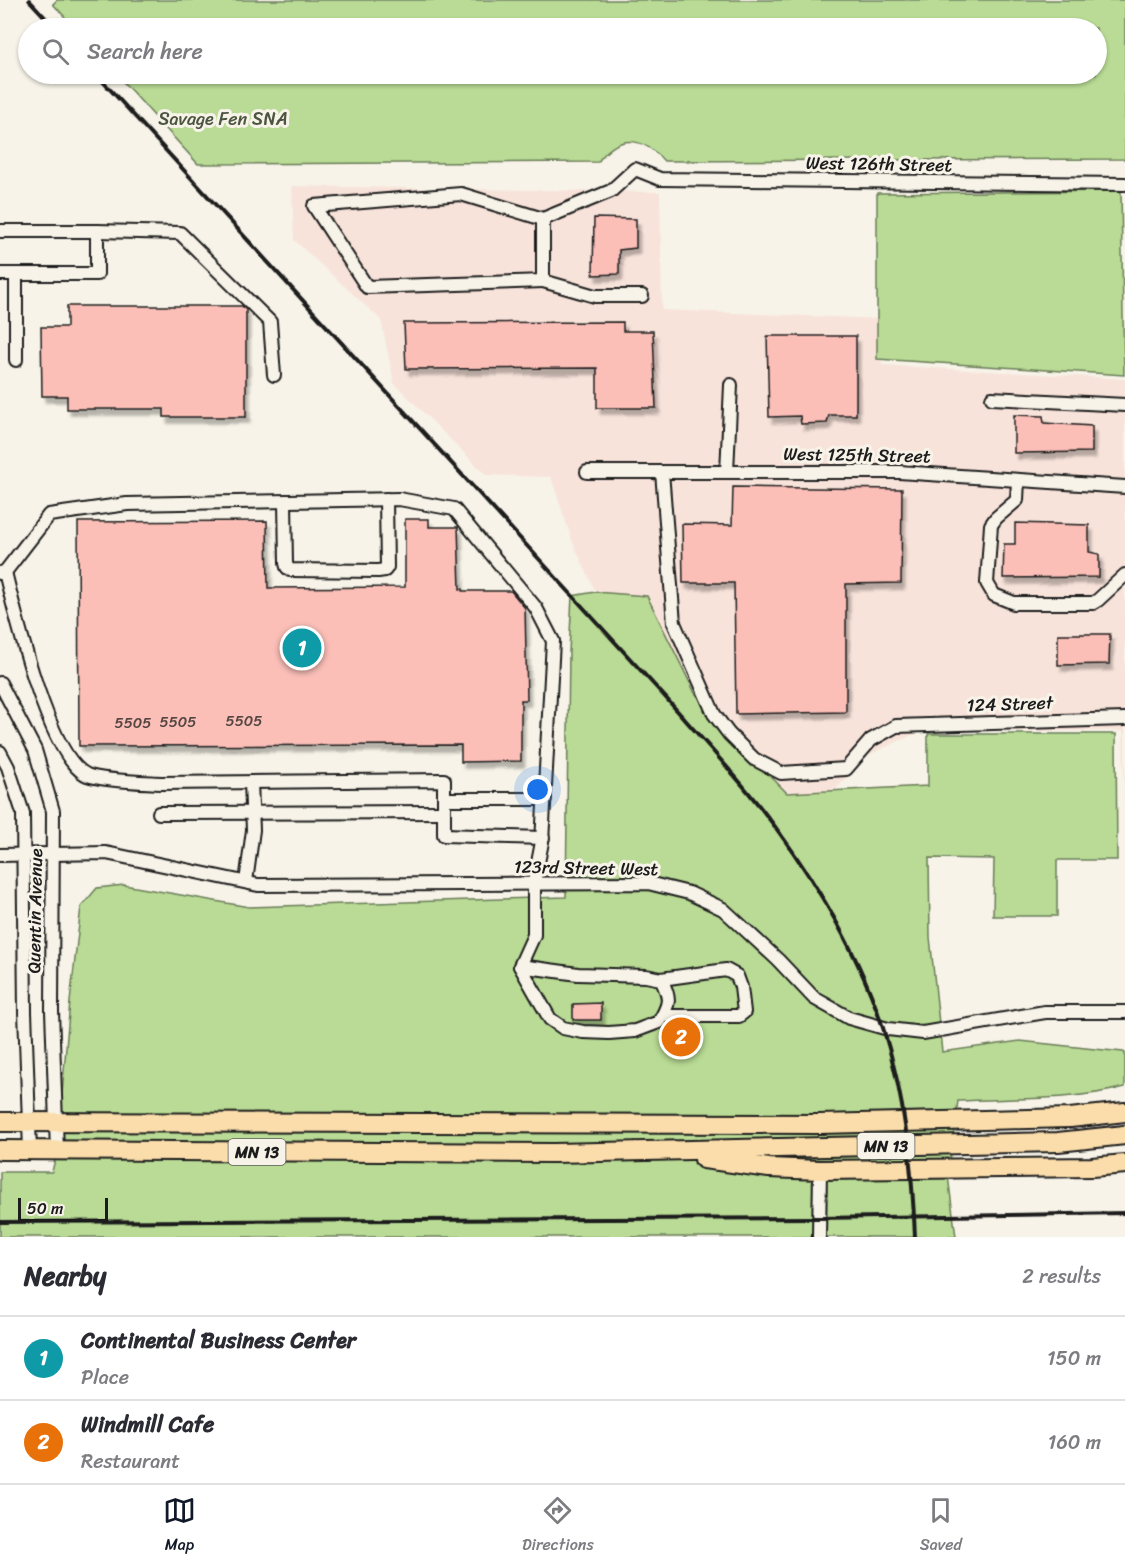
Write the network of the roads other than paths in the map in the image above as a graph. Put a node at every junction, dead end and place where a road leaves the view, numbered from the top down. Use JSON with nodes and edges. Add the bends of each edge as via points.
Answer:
{"nodes":[{"id":1,"x":1125,"y":184,"type":"edge"},
{"id":2,"x":543,"y":219,"type":"junction"},
{"id":3,"x":0,"y":231,"type":"edge"},
{"id":4,"x":97,"y":231,"type":"junction"},
{"id":5,"x":0,"y":274,"type":"edge"},
{"id":6,"x":16,"y":274,"type":"junction"},
{"id":7,"x":543,"y":281,"type":"junction"},
{"id":8,"x":642,"y":296,"type":"dead end"},
{"id":9,"x":16,"y":360,"type":"dead end"},
{"id":10,"x":274,"y":375,"type":"dead end"},
{"id":11,"x":731,"y":385,"type":"dead end"},
{"id":12,"x":992,"y":398,"type":"dead end"},
{"id":13,"x":1125,"y":405,"type":"edge"},
{"id":14,"x":587,"y":472,"type":"dead end"},
{"id":15,"x":662,"y":472,"type":"junction"},
{"id":16,"x":727,"y":472,"type":"junction"},
{"id":17,"x":1018,"y":480,"type":"junction"},
{"id":18,"x":1125,"y":487,"type":"edge"},
{"id":19,"x":387,"y":499,"type":"junction"},
{"id":20,"x":285,"y":501,"type":"junction"},
{"id":21,"x":2,"y":573,"type":"edge"},
{"id":22,"x":1125,"y":575,"type":"edge"},
{"id":23,"x":0,"y":683,"type":"edge"},
{"id":24,"x":1125,"y":718,"type":"edge"},
{"id":25,"x":0,"y":752,"type":"edge"},
{"id":26,"x":251,"y":782,"type":"junction"},
{"id":27,"x":545,"y":799,"type":"junction"},
{"id":28,"x":444,"y":805,"type":"junction"},
{"id":29,"x":252,"y":812,"type":"junction"},
{"id":30,"x":159,"y":813,"type":"dead end"},
{"id":31,"x":543,"y":838,"type":"junction"},
{"id":32,"x":53,"y":853,"type":"junction"},
{"id":33,"x":24,"y":854,"type":"junction"},
{"id":34,"x":0,"y":855,"type":"edge"},
{"id":35,"x":246,"y":882,"type":"junction"},
{"id":36,"x":534,"y":883,"type":"junction"},
{"id":37,"x":520,"y":966,"type":"junction"},
{"id":38,"x":661,"y":979,"type":"junction"},
{"id":39,"x":1125,"y":1012,"type":"edge"},
{"id":40,"x":663,"y":1016,"type":"junction"},
{"id":41,"x":1125,"y":1112,"type":"edge"},
{"id":42,"x":0,"y":1122,"type":"edge"},
{"id":43,"x":28,"y":1122,"type":"junction"},
{"id":44,"x":55,"y":1122,"type":"junction"},
{"id":45,"x":1125,"y":1135,"type":"edge"},
{"id":46,"x":0,"y":1150,"type":"edge"},
{"id":47,"x":30,"y":1151,"type":"junction"},
{"id":48,"x":57,"y":1151,"type":"junction"},
{"id":49,"x":646,"y":1151,"type":"junction"},
{"id":50,"x":1125,"y":1164,"type":"edge"},
{"id":51,"x":820,"y":1170,"type":"junction"},
{"id":52,"x":819,"y":1237,"type":"edge"}],
"edges":[{"from":1,"to":2,"type":"street","name":"West 126th Street","via":[[660,179],[635,169],[611,191]]},
{"from":2,"to":7,"type":"street"},
{"from":2,"to":7,"type":"street","via":[[461,194],[314,206],[367,287]]},
{"from":3,"to":4,"type":"street"},
{"from":4,"to":6,"type":"street","via":[[97,274]]},
{"from":4,"to":10,"type":"street","via":[[180,233],[270,322]]},
{"from":5,"to":6,"type":"street"},
{"from":6,"to":9,"type":"street"},
{"from":7,"to":8,"type":"street","via":[[595,296]]},
{"from":11,"to":16,"type":"street"},
{"from":12,"to":13,"type":"street"},
{"from":14,"to":15,"type":"street","name":"West 125th Street"},
{"from":15,"to":16,"type":"street","name":"West 125th Street"},
{"from":15,"to":24,"type":"street","name":"124 Street","via":[[674,622],[714,714],[754,759],[781,774],[846,769],[871,740],[896,726]]},
{"from":16,"to":17,"type":"street","name":"West 125th Street","via":[[899,472]]},
{"from":17,"to":18,"type":"street","name":"West 125th Street"},
{"from":17,"to":22,"type":"street","via":[[1017,500],[991,525],[987,583],[994,595],[1014,603],[1093,603]]},
{"from":19,"to":20,"type":"street"},
{"from":19,"to":20,"type":"street","via":[[387,567],[378,571],[290,570],[286,563]]},
{"from":19,"to":27,"type":"street","via":[[454,509],[536,608],[553,641]]},
{"from":20,"to":21,"type":"street","via":[[127,504],[49,515]]},
{"from":21,"to":26,"type":"street","via":[[49,717],[66,754],[87,775],[161,783]]},
{"from":23,"to":32,"type":"street","name":"Quentin Avenue","via":[[35,750],[53,811]]},
{"from":25,"to":33,"type":"street","name":"Quentin Avenue","via":[[23,813]]},
{"from":26,"to":28,"type":"street","via":[[444,780]]},
{"from":26,"to":29,"type":"street"},
{"from":27,"to":28,"type":"street"},
{"from":27,"to":31,"type":"street"},
{"from":28,"to":29,"type":"street"},
{"from":28,"to":31,"type":"street","via":[[444,835]]},
{"from":29,"to":30,"type":"street"},
{"from":29,"to":35,"type":"street"},
{"from":31,"to":36,"type":"street"},
{"from":32,"to":33,"type":"street","name":"123rd Street West"},
{"from":32,"to":35,"type":"street","name":"123rd Street West","via":[[106,853]]},
{"from":32,"to":44,"type":"street","name":"Quentin Avenue"},
{"from":33,"to":34,"type":"street","name":"123rd Street West"},
{"from":33,"to":43,"type":"street","name":"Quentin Avenue"},
{"from":35,"to":36,"type":"street","name":"123rd Street West"},
{"from":36,"to":37,"type":"street","via":[[534,935]]},
{"from":36,"to":39,"type":"street","name":"123rd Street West","via":[[648,883],[690,893],[723,909],[814,998],[849,1018],[888,1029],[923,1033],[1045,1012]]},
{"from":37,"to":38,"type":"street"},
{"from":37,"to":40,"type":"street","via":[[550,1019],[563,1028],[583,1032],[635,1031],[659,1022]]},
{"from":38,"to":40,"type":"street","via":[[668,994]]},
{"from":38,"to":40,"type":"street","via":[[726,970],[737,976],[744,1012],[739,1016]]},
{"from":41,"to":44,"type":"highway","number":"MN 13","via":[[1070,1118],[819,1124]]},
{"from":42,"to":43,"type":"highway","number":"MN 13"},
{"from":43,"to":44,"type":"highway","number":"MN 13"},
{"from":43,"to":47,"type":"street","name":"Quentin Avenue"},
{"from":44,"to":48,"type":"street","name":"Quentin Avenue"},
{"from":45,"to":49,"type":"highway","number":"MN 13","via":[[1058,1142]]},
{"from":46,"to":47,"type":"highway","number":"MN 13"},
{"from":47,"to":48,"type":"highway","number":"MN 13"},
{"from":48,"to":49,"type":"highway","number":"MN 13"},
{"from":49,"to":51,"type":"highway","via":[[769,1168]]},
{"from":50,"to":51,"type":"highway"},
{"from":51,"to":52,"type":"street"}]}
